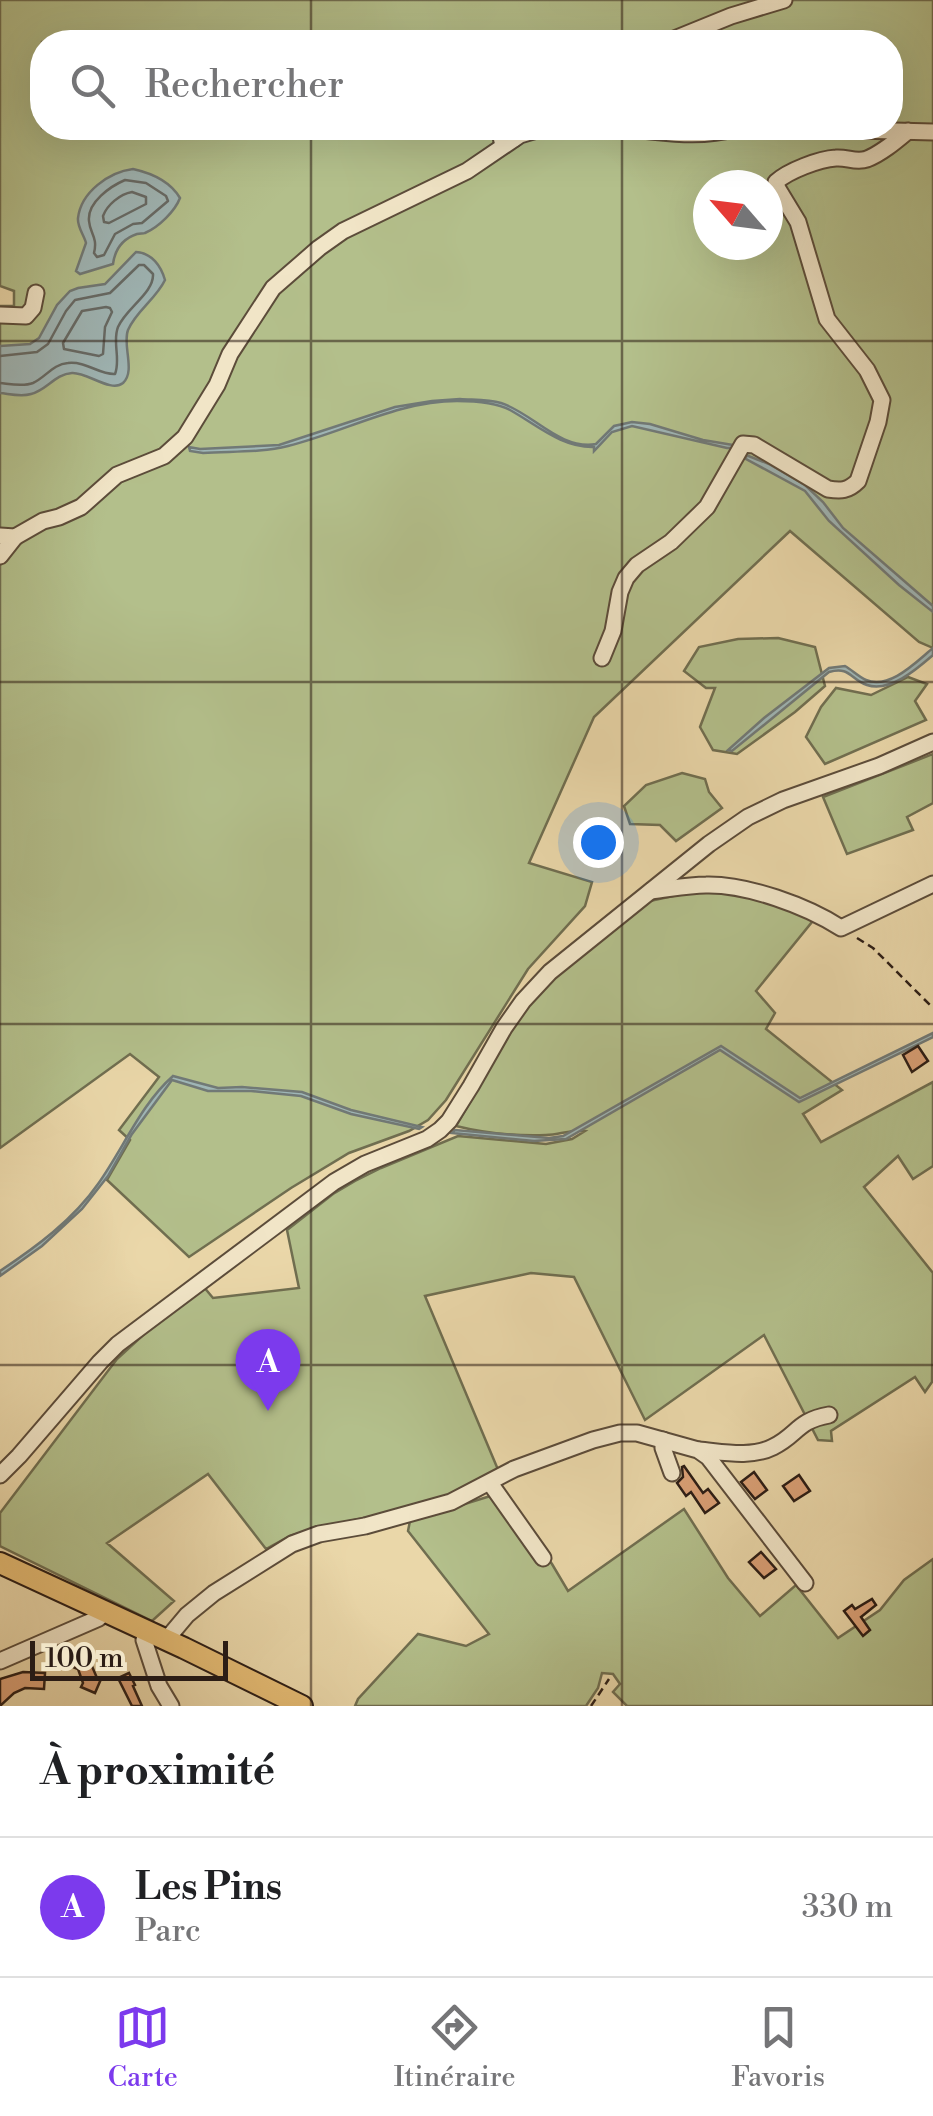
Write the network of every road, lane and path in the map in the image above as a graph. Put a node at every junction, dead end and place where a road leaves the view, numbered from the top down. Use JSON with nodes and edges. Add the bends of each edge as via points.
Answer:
{"nodes":[{"id":1,"x":784,"y":0,"type":"edge"},
{"id":2,"x":697,"y":30,"type":"edge"},
{"id":3,"x":903,"y":131,"type":"edge"},
{"id":4,"x":908,"y":131,"type":"junction"},
{"id":5,"x":933,"y":132,"type":"edge"},
{"id":6,"x":903,"y":135,"type":"edge"},
{"id":7,"x":513,"y":140,"type":"edge"},
{"id":8,"x":897,"y":140,"type":"edge"},
{"id":9,"x":36,"y":293,"type":"dead end"},
{"id":10,"x":0,"y":315,"type":"edge"},
{"id":11,"x":8,"y":536,"type":"edge"},
{"id":12,"x":0,"y":556,"type":"edge"},
{"id":13,"x":602,"y":658,"type":"dead end"},
{"id":14,"x":933,"y":742,"type":"edge"},
{"id":15,"x":933,"y":884,"type":"edge"},
{"id":16,"x":650,"y":891,"type":"junction"},
{"id":17,"x":840,"y":928,"type":"junction"},
{"id":18,"x":933,"y":1008,"type":"edge"},
{"id":19,"x":829,"y":1415,"type":"dead end"},
{"id":20,"x":660,"y":1439,"type":"junction"},
{"id":21,"x":698,"y":1450,"type":"junction"},
{"id":22,"x":672,"y":1474,"type":"dead end"},
{"id":23,"x":0,"y":1475,"type":"edge"},
{"id":24,"x":490,"y":1483,"type":"junction"},
{"id":25,"x":543,"y":1558,"type":"dead end"},
{"id":26,"x":0,"y":1563,"type":"edge"},
{"id":27,"x":805,"y":1583,"type":"dead end"},
{"id":28,"x":102,"y":1610,"type":"junction"},
{"id":29,"x":157,"y":1636,"type":"junction"},
{"id":30,"x":0,"y":1662,"type":"edge"},
{"id":31,"x":609,"y":1679,"type":"dead end"},
{"id":32,"x":171,"y":1706,"type":"edge"},
{"id":33,"x":302,"y":1706,"type":"edge"},
{"id":34,"x":591,"y":1706,"type":"edge"}],
"edges":[{"from":1,"to":2,"type":"street"},
{"from":3,"to":4,"type":"street"},
{"from":4,"to":5,"type":"street"},
{"from":4,"to":6,"type":"street"},
{"from":7,"to":11,"type":"street","via":[[467,172],[343,231],[296,266],[248,325],[185,437],[164,456],[98,489],[81,507]]},
{"from":8,"to":13,"type":"street","via":[[864,160],[838,157],[776,182],[798,222],[827,319],[882,400],[858,481],[841,491],[828,489],[744,444],[707,507],[626,578]]},
{"from":9,"to":10,"type":"street","via":[[26,316]]},
{"from":11,"to":12,"type":"street"},
{"from":14,"to":16,"type":"street","via":[[748,817]]},
{"from":15,"to":17,"type":"street"},
{"from":16,"to":17,"type":"street","via":[[736,888]]},
{"from":16,"to":23,"type":"street","via":[[523,1001],[440,1130],[334,1182],[149,1320],[100,1362]]},
{"from":17,"to":18,"type":"path","via":[[873,948]]},
{"from":19,"to":21,"type":"street","via":[[809,1418],[773,1447],[748,1454]]},
{"from":20,"to":21,"type":"street"},
{"from":20,"to":22,"type":"street"},
{"from":20,"to":24,"type":"street","via":[[620,1433]]},
{"from":21,"to":27,"type":"street"},
{"from":24,"to":25,"type":"street"},
{"from":24,"to":29,"type":"street","via":[[451,1502],[292,1544]]},
{"from":26,"to":28,"type":"main road"},
{"from":28,"to":29,"type":"main road"},
{"from":28,"to":30,"type":"street","via":[[99,1618]]},
{"from":29,"to":32,"type":"street","via":[[144,1640]]},
{"from":29,"to":33,"type":"main road"},
{"from":31,"to":34,"type":"path"}]}
